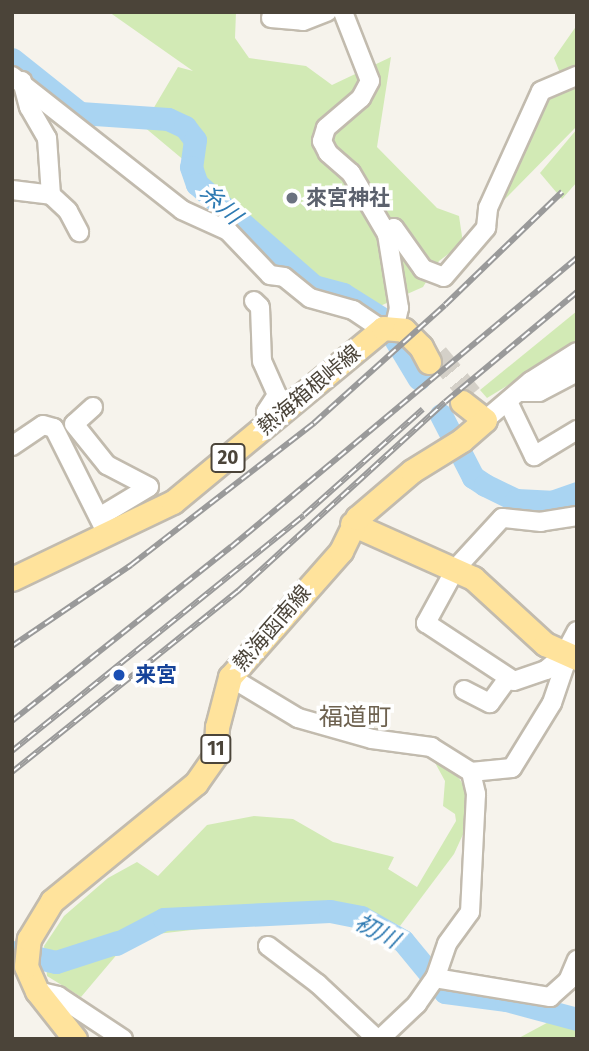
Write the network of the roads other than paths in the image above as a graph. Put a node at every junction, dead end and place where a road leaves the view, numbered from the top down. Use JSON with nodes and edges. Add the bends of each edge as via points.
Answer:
{"nodes":[{"id":1,"x":327,"y":12,"type":"edge"},
{"id":2,"x":343,"y":12,"type":"edge"},
{"id":3,"x":271,"y":18,"type":"dead end"},
{"id":4,"x":577,"y":76,"type":"edge"},
{"id":5,"x":17,"y":78,"type":"edge"},
{"id":6,"x":12,"y":190,"type":"edge"},
{"id":7,"x":51,"y":195,"type":"junction"},
{"id":8,"x":79,"y":232,"type":"dead end"},
{"id":9,"x":387,"y":234,"type":"junction"},
{"id":10,"x":254,"y":301,"type":"dead end"},
{"id":11,"x":388,"y":327,"type":"junction"},
{"id":12,"x":577,"y":352,"type":"edge"},
{"id":13,"x":429,"y":354,"type":"tunnel mouth"},
{"id":14,"x":577,"y":372,"type":"edge"},
{"id":15,"x":514,"y":398,"type":"junction"},
{"id":16,"x":467,"y":399,"type":"tunnel mouth"},
{"id":17,"x":93,"y":407,"type":"dead end"},
{"id":18,"x":485,"y":420,"type":"junction"},
{"id":19,"x":269,"y":424,"type":"junction"},
{"id":20,"x":577,"y":430,"type":"edge"},
{"id":21,"x":12,"y":446,"type":"edge"},
{"id":22,"x":577,"y":516,"type":"edge"},
{"id":23,"x":352,"y":524,"type":"junction"},
{"id":24,"x":104,"y":526,"type":"junction"},
{"id":25,"x":456,"y":568,"type":"junction"},
{"id":26,"x":12,"y":579,"type":"edge"},
{"id":27,"x":577,"y":631,"type":"edge"},
{"id":28,"x":570,"y":656,"type":"edge"},
{"id":29,"x":230,"y":677,"type":"junction"},
{"id":30,"x":507,"y":680,"type":"junction"},
{"id":31,"x":464,"y":690,"type":"dead end"},
{"id":32,"x":471,"y":772,"type":"junction"},
{"id":33,"x":268,"y":946,"type":"dead end"},
{"id":34,"x":577,"y":960,"type":"edge"},
{"id":35,"x":435,"y":978,"type":"junction"},
{"id":36,"x":572,"y":983,"type":"edge"},
{"id":37,"x":37,"y":991,"type":"junction"},
{"id":38,"x":75,"y":1039,"type":"edge"},
{"id":39,"x":123,"y":1039,"type":"edge"},
{"id":40,"x":378,"y":1039,"type":"edge"}],
"edges":[{"from":1,"to":3,"type":"street","via":[[303,21]]},
{"from":2,"to":9,"type":"street","via":[[370,81],[361,98],[326,128],[322,141],[328,153],[351,173]]},
{"from":4,"to":9,"type":"street","via":[[541,91],[488,208],[486,228],[444,277],[423,269],[394,228]]},
{"from":5,"to":7,"type":"street","via":[[47,138]]},
{"from":5,"to":11,"type":"street","via":[[182,210],[228,231],[270,275],[284,277],[310,298],[353,310]]},
{"from":6,"to":7,"type":"street"},
{"from":7,"to":8,"type":"street","via":[[68,211]]},
{"from":9,"to":11,"type":"street","via":[[399,308]]},
{"from":10,"to":19,"type":"street","via":[[260,307],[262,360],[277,395],[266,412]]},
{"from":11,"to":13,"type":"main road"},
{"from":11,"to":19,"type":"main road","name":"熱海箱根峠線","number":"20"},
{"from":12,"to":15,"type":"street"},
{"from":14,"to":15,"type":"street"},
{"from":15,"to":18,"type":"street"},
{"from":15,"to":20,"type":"street","via":[[534,456]]},
{"from":16,"to":18,"type":"main road"},
{"from":17,"to":24,"type":"street","via":[[74,425],[107,465],[149,487]]},
{"from":18,"to":23,"type":"main road","via":[[412,471]]},
{"from":19,"to":24,"type":"main road","name":"熱海箱根峠線","number":"20","via":[[173,502]]},
{"from":21,"to":24,"type":"street","via":[[43,425],[54,428]]},
{"from":22,"to":25,"type":"street","via":[[541,522],[502,518]]},
{"from":23,"to":25,"type":"main road"},
{"from":23,"to":29,"type":"main road","name":"熱海函南線","via":[[341,551]]},
{"from":24,"to":26,"type":"main road","name":"熱海箱根峠線","number":"20"},
{"from":25,"to":28,"type":"main road","via":[[495,595],[545,644]]},
{"from":25,"to":30,"type":"street","via":[[426,623]]},
{"from":27,"to":28,"type":"street"},
{"from":28,"to":30,"type":"street","via":[[547,670]]},
{"from":28,"to":32,"type":"street","via":[[552,703],[512,768]]},
{"from":29,"to":32,"type":"street","via":[[298,718],[372,739],[431,747]]},
{"from":29,"to":37,"type":"main road","name":"熱海函南線","number":"11","via":[[216,754],[196,783],[65,887],[29,939],[26,967]]},
{"from":30,"to":31,"type":"street","via":[[491,703]]},
{"from":32,"to":35,"type":"street","via":[[476,794],[470,912],[447,944]]},
{"from":33,"to":40,"type":"street"},
{"from":34,"to":36,"type":"street"},
{"from":35,"to":36,"type":"street","via":[[550,997]]},
{"from":35,"to":40,"type":"street","via":[[417,1004]]},
{"from":37,"to":38,"type":"main road","name":"熱海函南線","number":"11"},
{"from":37,"to":39,"type":"street","via":[[58,996]]}]}
